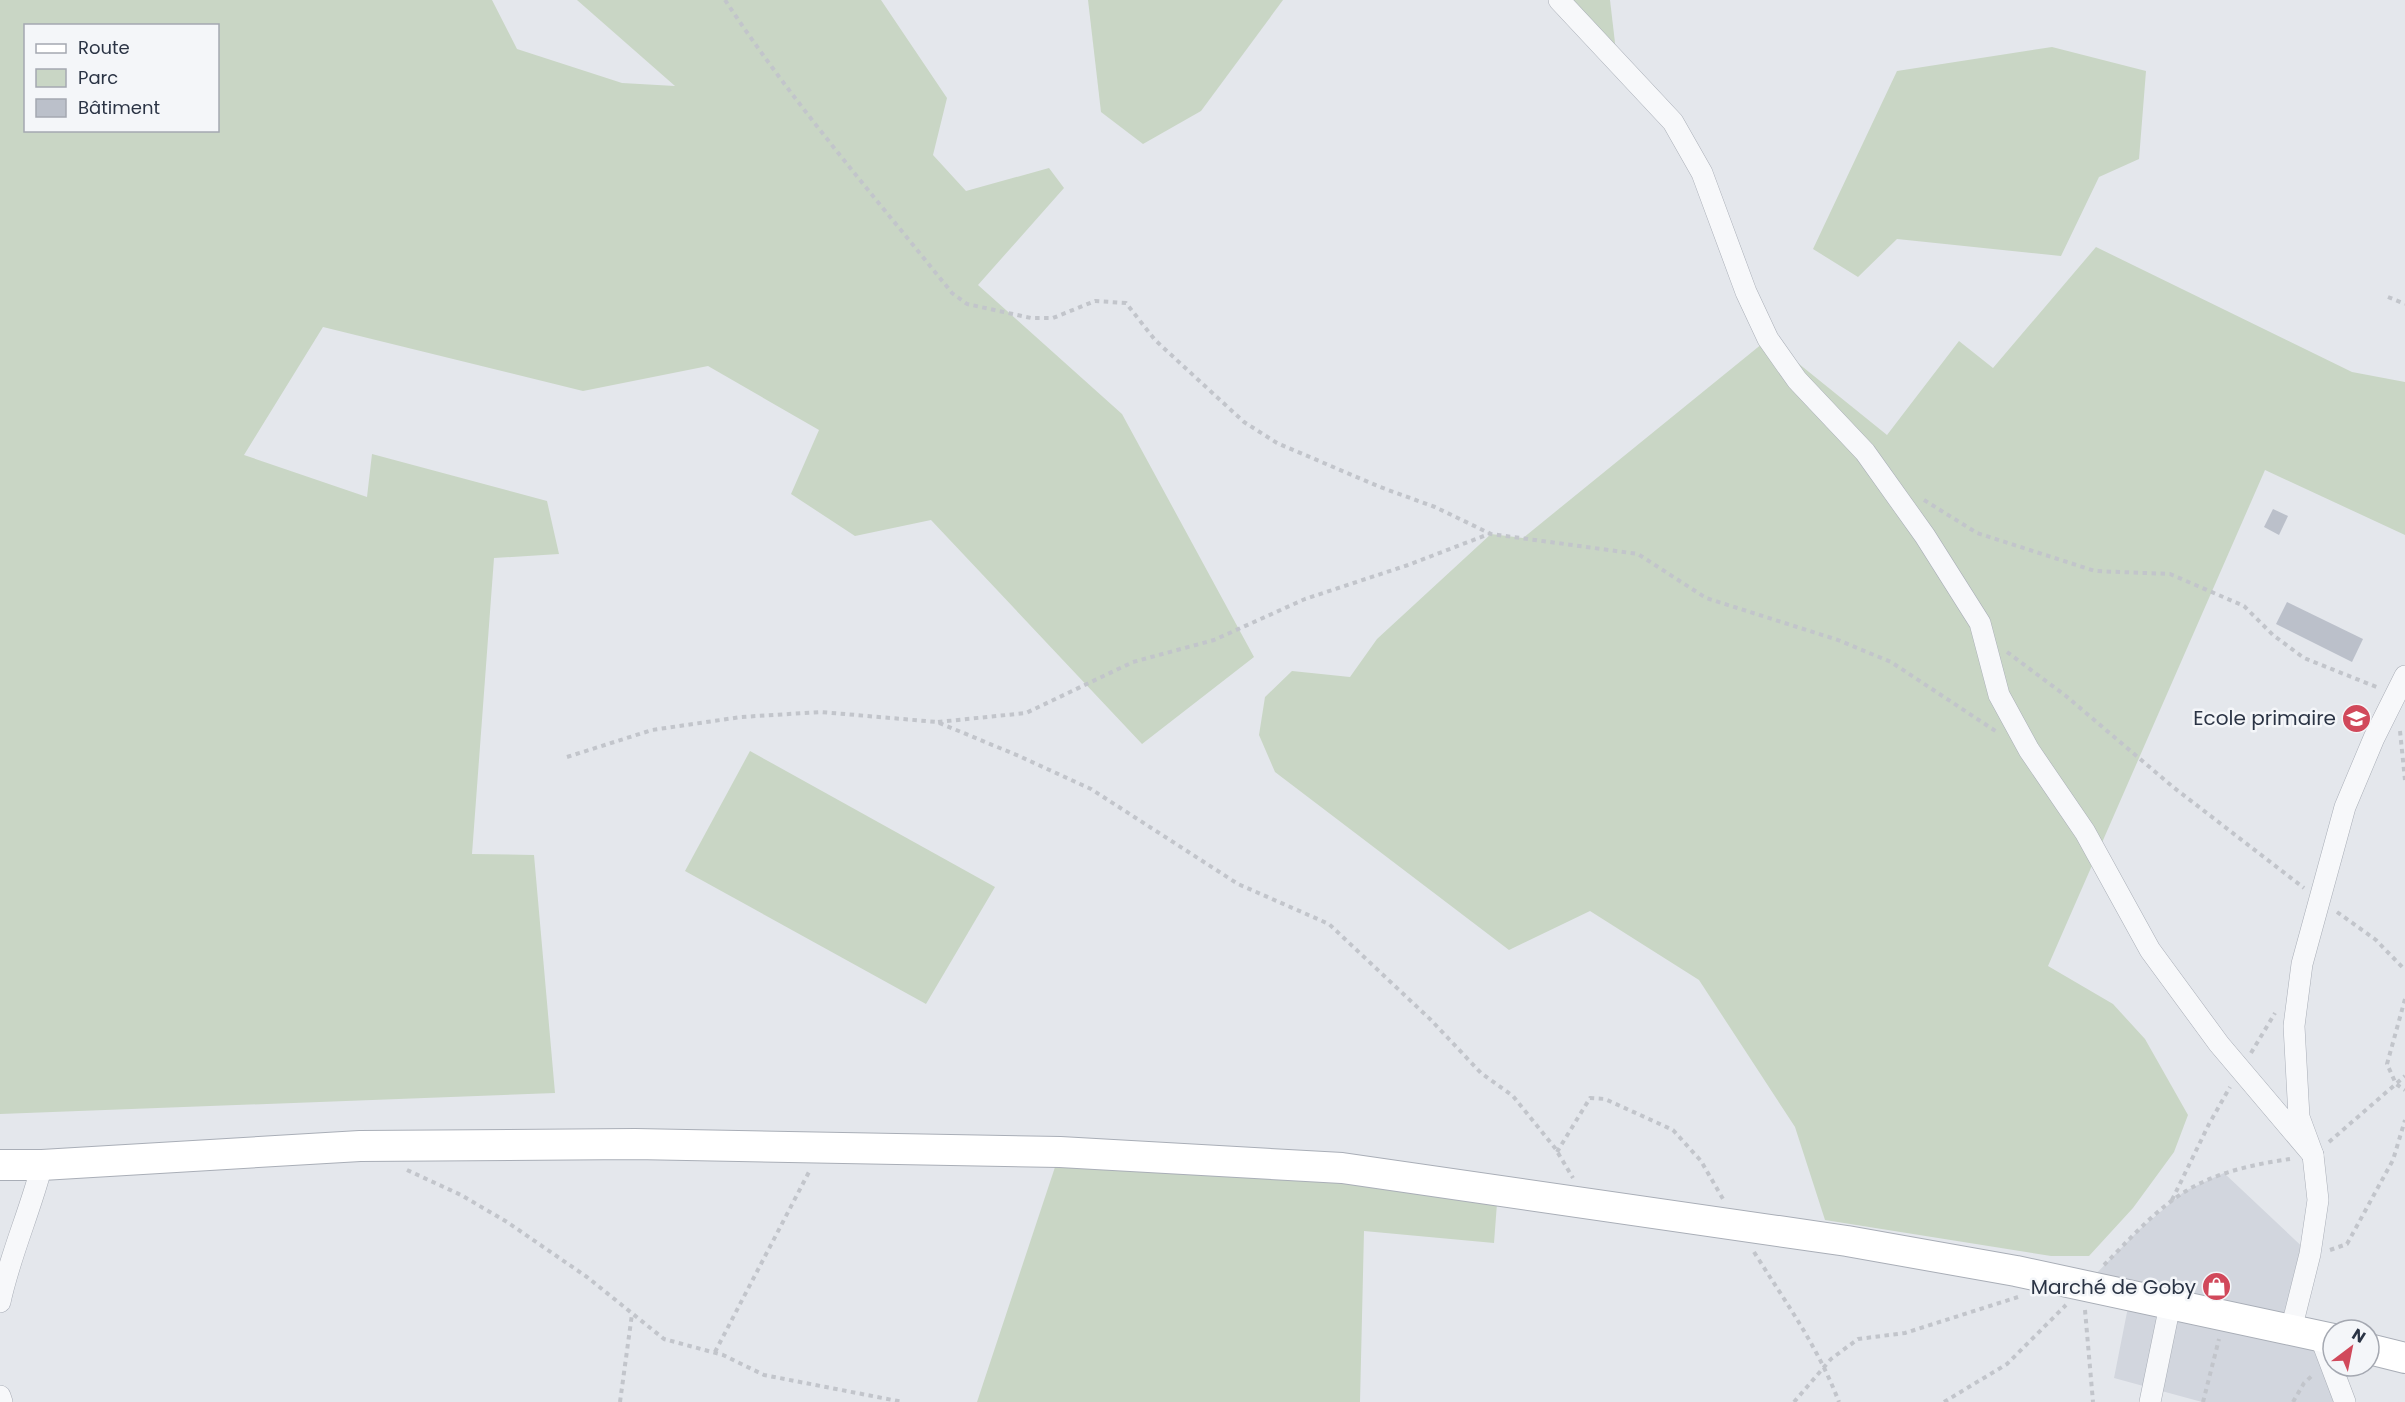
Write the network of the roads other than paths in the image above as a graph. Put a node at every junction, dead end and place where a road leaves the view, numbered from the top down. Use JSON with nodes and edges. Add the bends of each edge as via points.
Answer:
{"nodes":[{"id":1,"x":1559,"y":0,"type":"edge"},
{"id":2,"x":2400,"y":685,"type":"edge"},
{"id":3,"x":2313,"y":1155,"type":"junction"},
{"id":4,"x":0,"y":1165,"type":"edge"},
{"id":5,"x":42,"y":1165,"type":"junction"},
{"id":6,"x":0,"y":1302,"type":"edge"},
{"id":7,"x":2170,"y":1305,"type":"junction"},
{"id":8,"x":2290,"y":1330,"type":"junction"},
{"id":9,"x":2321,"y":1343,"type":"edge"},
{"id":10,"x":2381,"y":1352,"type":"edge"},
{"id":11,"x":2405,"y":1358,"type":"edge"},
{"id":12,"x":2337,"y":1378,"type":"edge"},
{"id":13,"x":0,"y":1396,"type":"edge"},
{"id":14,"x":2,"y":1402,"type":"edge"},
{"id":15,"x":2150,"y":1402,"type":"edge"},
{"id":16,"x":2345,"y":1402,"type":"edge"}],
"edges":[{"from":1,"to":3,"type":"street","via":[[1673,122],[1702,173],[1746,292],[1768,339],[1797,380],[1886,480],[1980,623],[1999,695],[2029,750],[2085,831],[2150,950],[2219,1044]]},
{"from":2,"to":3,"type":"street","via":[[2345,807],[2302,964],[2294,1026],[2299,1117]]},
{"from":3,"to":8,"type":"street","via":[[2318,1200],[2310,1254]]},
{"from":4,"to":5,"type":"main road"},
{"from":5,"to":6,"type":"street"},
{"from":5,"to":7,"type":"main road","via":[[360,1146],[635,1144],[1060,1152],[1342,1168],[1847,1241],[2016,1271]]},
{"from":7,"to":8,"type":"main road"},
{"from":7,"to":15,"type":"street"},
{"from":8,"to":9,"type":"main road"},
{"from":10,"to":11,"type":"main road"},
{"from":12,"to":16,"type":"street"},
{"from":13,"to":14,"type":"street"}]}
